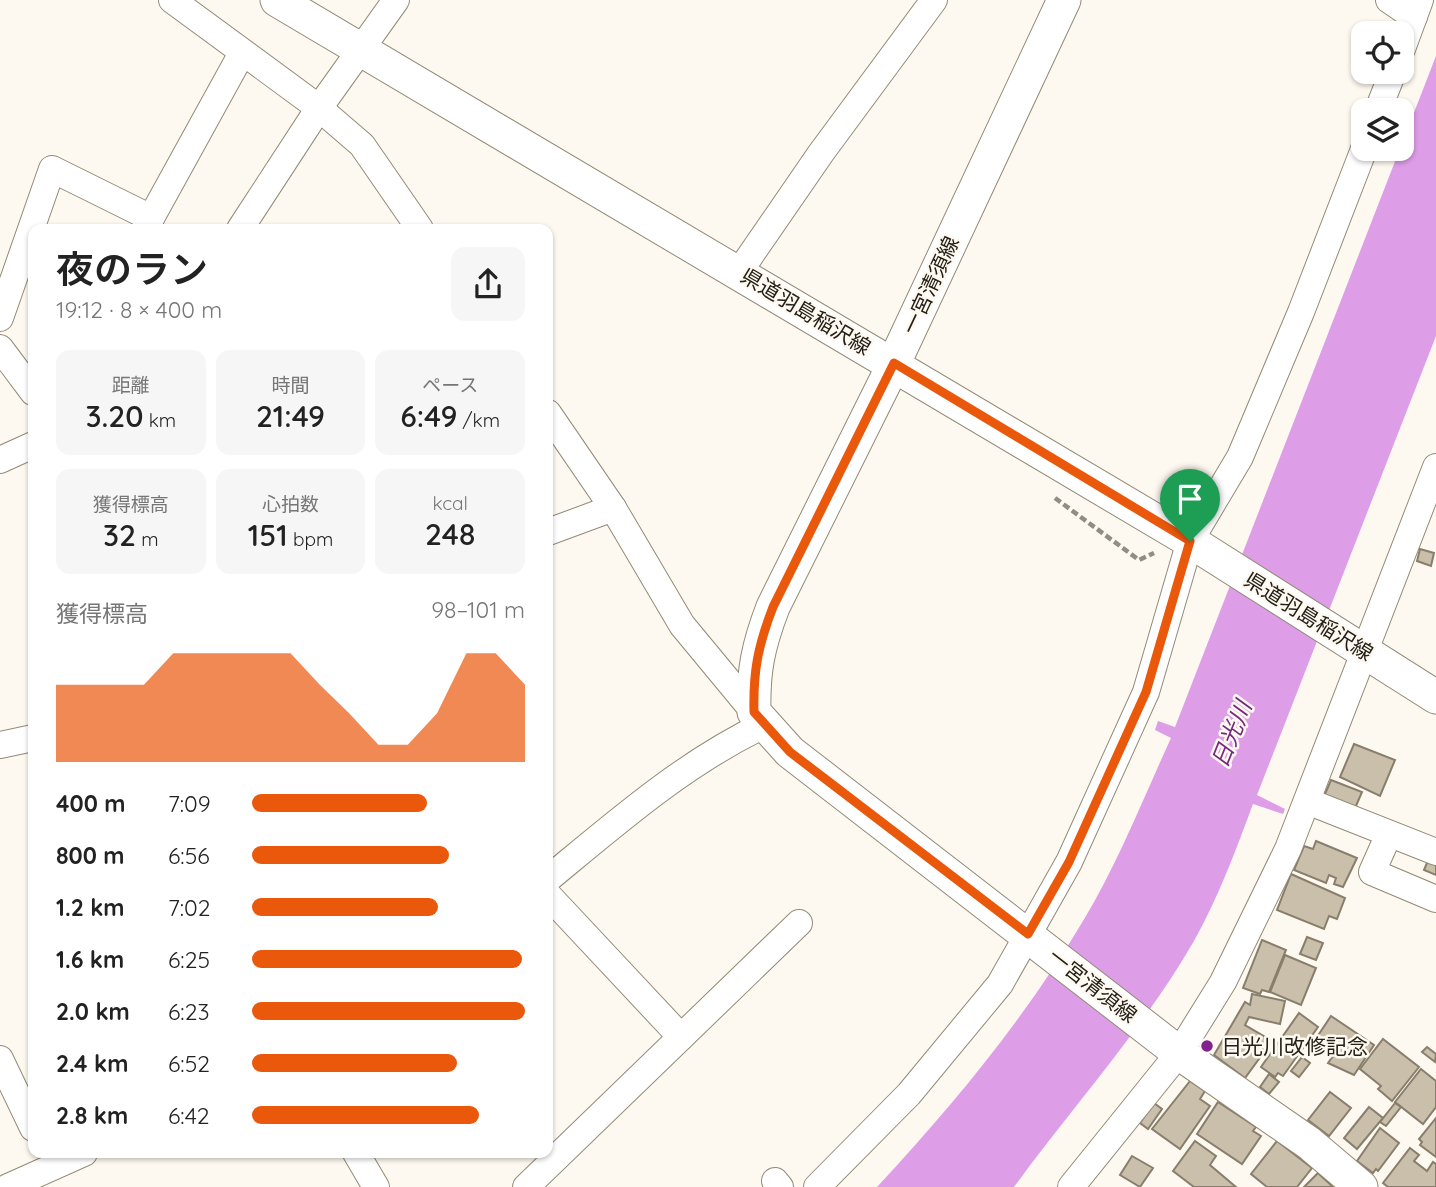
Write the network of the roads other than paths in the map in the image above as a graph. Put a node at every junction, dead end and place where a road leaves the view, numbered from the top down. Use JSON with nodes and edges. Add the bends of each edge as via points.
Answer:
{"nodes":[{"id":1,"x":172,"y":0,"type":"edge"},
{"id":2,"x":277,"y":0,"type":"edge"},
{"id":3,"x":396,"y":0,"type":"edge"},
{"id":4,"x":934,"y":0,"type":"edge"},
{"id":5,"x":1064,"y":0,"type":"edge"},
{"id":6,"x":1389,"y":0,"type":"edge"},
{"id":7,"x":1417,"y":9,"type":"edge"},
{"id":8,"x":360,"y":49,"type":"junction"},
{"id":9,"x":242,"y":53,"type":"junction"},
{"id":10,"x":319,"y":108,"type":"junction"},
{"id":11,"x":1359,"y":161,"type":"edge"},
{"id":12,"x":33,"y":224,"type":"edge"},
{"id":13,"x":148,"y":224,"type":"edge"},
{"id":14,"x":243,"y":224,"type":"edge"},
{"id":15,"x":417,"y":224,"type":"edge"},
{"id":16,"x":28,"y":238,"type":"edge"},
{"id":17,"x":739,"y":272,"type":"junction"},
{"id":18,"x":0,"y":318,"type":"edge"},
{"id":19,"x":0,"y":348,"type":"edge"},
{"id":20,"x":894,"y":363,"type":"junction"},
{"id":21,"x":28,"y":385,"type":"edge"},
{"id":22,"x":553,"y":420,"type":"edge"},
{"id":23,"x":28,"y":447,"type":"edge"},
{"id":24,"x":0,"y":460,"type":"edge"},
{"id":25,"x":1436,"y":467,"type":"edge"},
{"id":26,"x":613,"y":508,"type":"junction"},
{"id":27,"x":553,"y":530,"type":"edge"},
{"id":28,"x":1198,"y":546,"type":"junction"},
{"id":29,"x":1359,"y":647,"type":"junction"},
{"id":30,"x":1436,"y":697,"type":"edge"},
{"id":31,"x":760,"y":718,"type":"junction"},
{"id":32,"x":28,"y":738,"type":"edge"},
{"id":33,"x":1,"y":741,"type":"edge"},
{"id":34,"x":1307,"y":801,"type":"junction"},
{"id":35,"x":1390,"y":834,"type":"junction"},
{"id":36,"x":1436,"y":852,"type":"edge"},
{"id":37,"x":553,"y":874,"type":"edge"},
{"id":38,"x":1436,"y":899,"type":"edge"},
{"id":39,"x":553,"y":900,"type":"edge"},
{"id":40,"x":799,"y":923,"type":"dead end"},
{"id":41,"x":1028,"y":934,"type":"junction"},
{"id":42,"x":681,"y":1037,"type":"junction"},
{"id":43,"x":1179,"y":1053,"type":"junction"},
{"id":44,"x":0,"y":1059,"type":"edge"},
{"id":45,"x":28,"y":1118,"type":"edge"},
{"id":46,"x":359,"y":1158,"type":"edge"},
{"id":47,"x":49,"y":1160,"type":"edge"},
{"id":48,"x":8,"y":1187,"type":"edge"},
{"id":49,"x":376,"y":1187,"type":"edge"},
{"id":50,"x":526,"y":1187,"type":"edge"},
{"id":51,"x":817,"y":1187,"type":"edge"},
{"id":52,"x":1071,"y":1187,"type":"edge"},
{"id":53,"x":1362,"y":1187,"type":"edge"}],
"edges":[{"from":1,"to":9,"type":"street"},
{"from":2,"to":8,"type":"main road","name":"県道羽島稲沢線"},
{"from":3,"to":8,"type":"street"},
{"from":4,"to":17,"type":"street"},
{"from":5,"to":20,"type":"main road","name":"一宮清須線"},
{"from":6,"to":7,"type":"street"},
{"from":8,"to":10,"type":"street"},
{"from":8,"to":17,"type":"main road","name":"県道羽島稲沢線"},
{"from":9,"to":10,"type":"street"},
{"from":9,"to":13,"type":"street"},
{"from":10,"to":14,"type":"street"},
{"from":10,"to":15,"type":"street","via":[[362,145]]},
{"from":11,"to":28,"type":"street","via":[[1301,312]]},
{"from":12,"to":13,"type":"street","via":[[52,169]]},
{"from":16,"to":18,"type":"street"},
{"from":17,"to":20,"type":"main road","name":"県道羽島稲沢線"},
{"from":19,"to":21,"type":"street"},
{"from":20,"to":28,"type":"main road","name":"県道羽島稲沢線"},
{"from":20,"to":31,"type":"main road","name":"一宮清須線","via":[[759,644],[753,673]]},
{"from":22,"to":26,"type":"street"},
{"from":23,"to":24,"type":"street"},
{"from":25,"to":29,"type":"street"},
{"from":26,"to":27,"type":"street"},
{"from":26,"to":31,"type":"street","via":[[682,625]]},
{"from":28,"to":29,"type":"main road","name":"県道羽島稲沢線"},
{"from":28,"to":41,"type":"street","via":[[1146,692],[1069,862]]},
{"from":29,"to":30,"type":"main road","name":"県道羽島稲沢線"},
{"from":29,"to":34,"type":"street"},
{"from":31,"to":37,"type":"street","via":[[658,789]]},
{"from":31,"to":41,"type":"main road","name":"一宮清須線","via":[[790,752]]},
{"from":32,"to":33,"type":"street"},
{"from":34,"to":35,"type":"street"},
{"from":34,"to":43,"type":"street","via":[[1223,982]]},
{"from":35,"to":36,"type":"street"},
{"from":35,"to":38,"type":"street","via":[[1372,872]]},
{"from":39,"to":42,"type":"street"},
{"from":40,"to":42,"type":"street"},
{"from":41,"to":43,"type":"main road","name":"一宮清須線"},
{"from":41,"to":51,"type":"street","via":[[1000,984],[909,1094]]},
{"from":42,"to":50,"type":"street"},
{"from":43,"to":52,"type":"street"},
{"from":43,"to":53,"type":"main road","name":"一宮清須線","via":[[1309,1143]]},
{"from":44,"to":45,"type":"street"},
{"from":46,"to":49,"type":"street"},
{"from":47,"to":48,"type":"street"}]}
